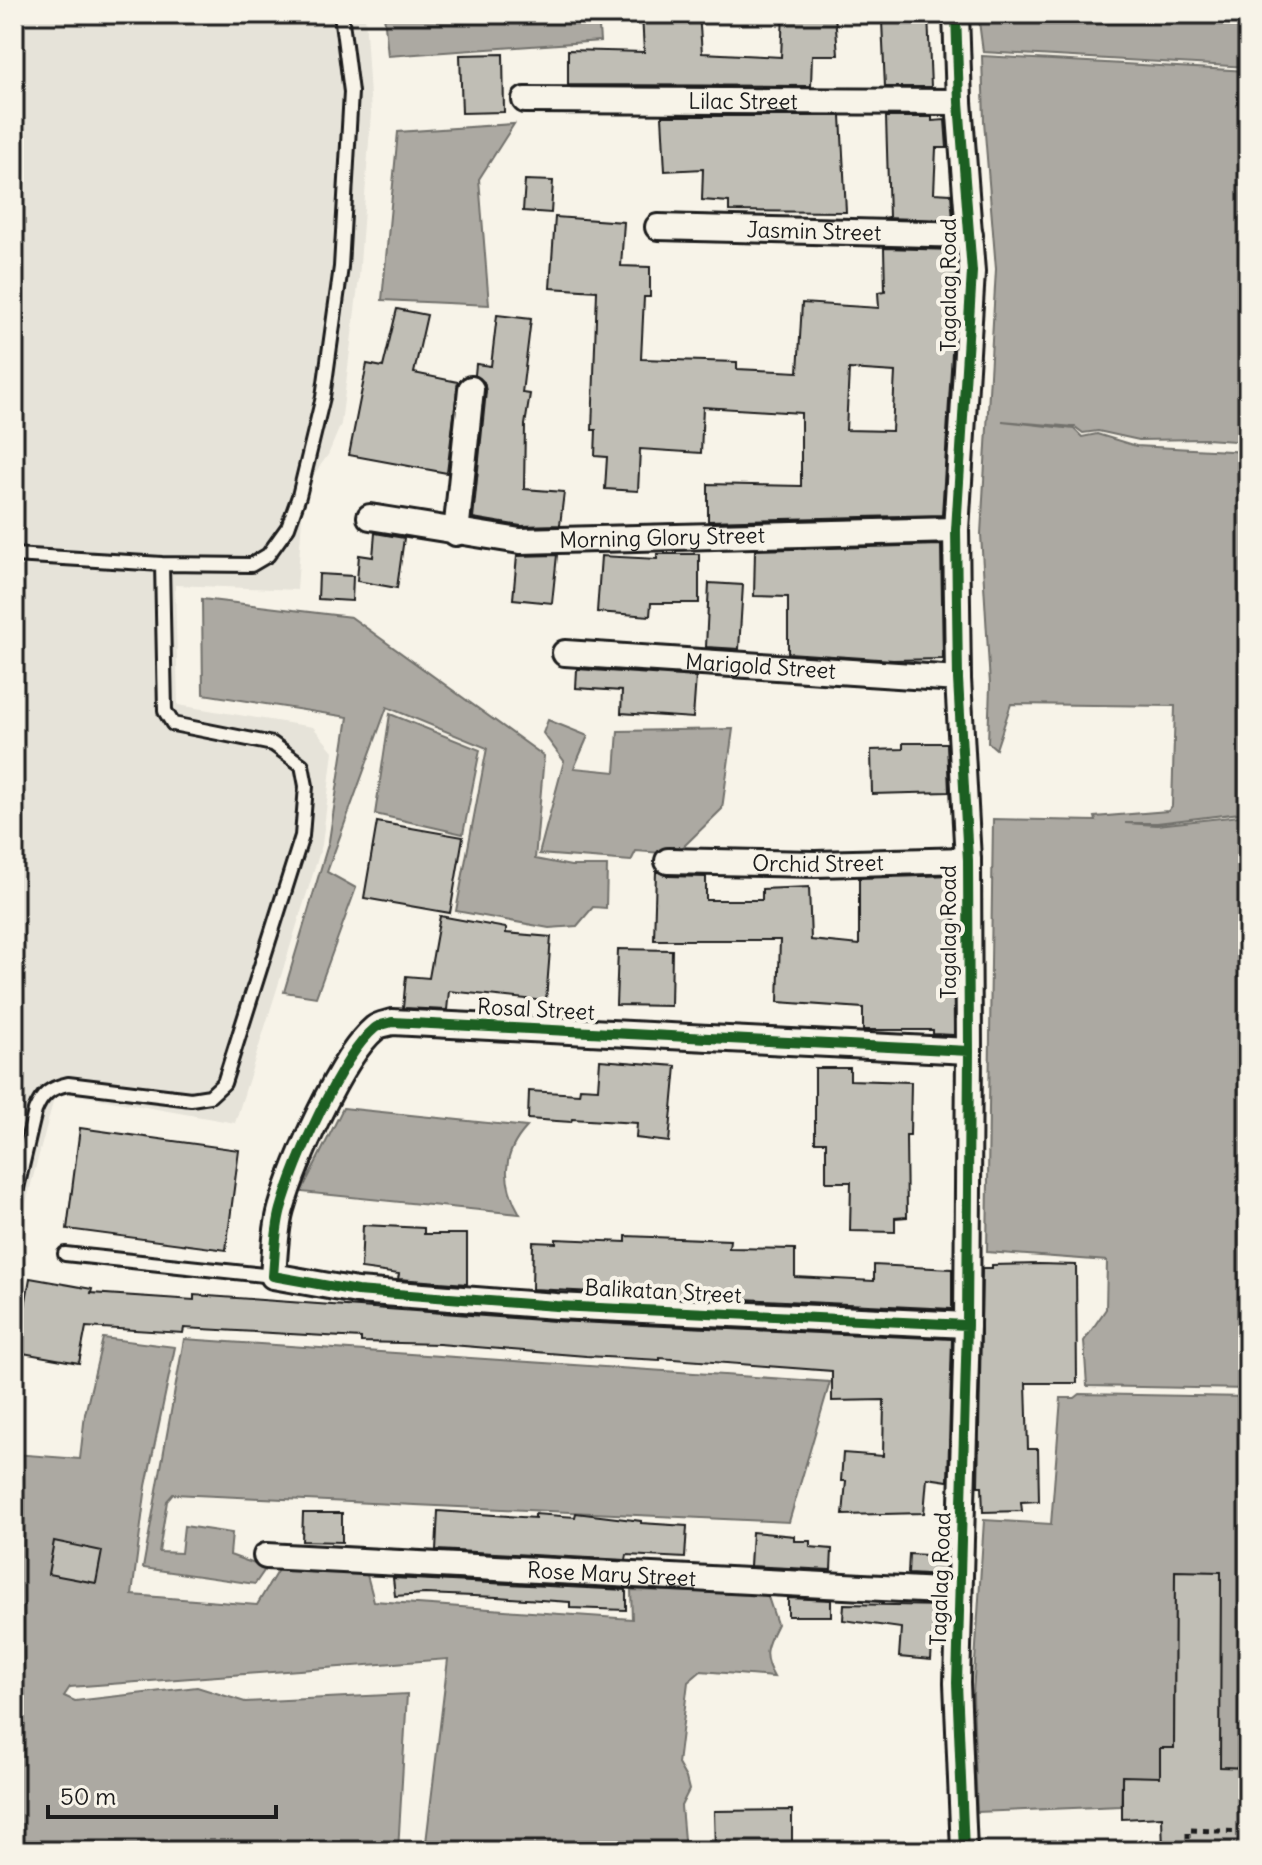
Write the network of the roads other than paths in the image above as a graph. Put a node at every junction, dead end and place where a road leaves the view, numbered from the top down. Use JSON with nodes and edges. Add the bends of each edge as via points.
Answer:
{"nodes":[{"id":1,"x":341,"y":14,"type":"edge"},
{"id":2,"x":956,"y":14,"type":"edge"},
{"id":3,"x":525,"y":100,"type":"dead end"},
{"id":4,"x":959,"y":102,"type":"junction"},
{"id":5,"x":658,"y":227,"type":"dead end"},
{"id":6,"x":970,"y":235,"type":"junction"},
{"id":7,"x":471,"y":389,"type":"dead end"},
{"id":8,"x":370,"y":517,"type":"dead end"},
{"id":9,"x":956,"y":530,"type":"junction"},
{"id":10,"x":456,"y":533,"type":"junction"},
{"id":11,"x":14,"y":555,"type":"edge"},
{"id":12,"x":162,"y":564,"type":"junction"},
{"id":13,"x":565,"y":653,"type":"dead end"},
{"id":14,"x":958,"y":679,"type":"junction"},
{"id":15,"x":968,"y":860,"type":"junction"},
{"id":16,"x":668,"y":861,"type":"dead end"},
{"id":17,"x":969,"y":1051,"type":"junction"},
{"id":18,"x":14,"y":1201,"type":"edge"},
{"id":19,"x":65,"y":1254,"type":"dead end"},
{"id":20,"x":273,"y":1276,"type":"junction"},
{"id":21,"x":967,"y":1325,"type":"junction"},
{"id":22,"x":266,"y":1556,"type":"dead end"},
{"id":23,"x":959,"y":1592,"type":"junction"},
{"id":24,"x":964,"y":1851,"type":"edge"}],
"edges":[{"from":1,"to":12,"type":"lane","via":[[351,92],[341,267],[323,397],[299,496],[288,527],[268,555],[251,565]]},
{"from":2,"to":4,"type":"street","name":"Tagalag Road"},
{"from":3,"to":4,"type":"street","name":"Lilac Street"},
{"from":4,"to":6,"type":"street","name":"Tagalag Road"},
{"from":5,"to":6,"type":"street","name":"Jasmin Street"},
{"from":6,"to":9,"type":"street","name":"Tagalag Road"},
{"from":7,"to":10,"type":"street"},
{"from":8,"to":10,"type":"street","name":"Morning Glory Street"},
{"from":9,"to":10,"type":"street","name":"Morning Glory Street","via":[[520,541]]},
{"from":9,"to":14,"type":"street","name":"Tagalag Road"},
{"from":11,"to":12,"type":"lane"},
{"from":12,"to":18,"type":"lane","via":[[165,711],[173,724],[273,744],[302,765],[302,836],[224,1083],[210,1096],[191,1099],[68,1084],[51,1088],[35,1111]]},
{"from":13,"to":14,"type":"street","name":"Marigold Street"},
{"from":14,"to":15,"type":"street","name":"Tagalag Road"},
{"from":15,"to":16,"type":"street","name":"Orchid Street"},
{"from":15,"to":17,"type":"street","name":"Tagalag Road"},
{"from":17,"to":20,"type":"street","name":"Rosal Street","via":[[392,1022],[378,1026],[330,1092],[302,1149],[280,1211]]},
{"from":17,"to":21,"type":"street","name":"Tagalag Road"},
{"from":19,"to":20,"type":"lane"},
{"from":20,"to":21,"type":"street","name":"Balikatan Street","via":[[357,1291],[556,1306]]},
{"from":21,"to":23,"type":"street","name":"Tagalag Road"},
{"from":22,"to":23,"type":"street","name":"Rose Mary Street"},
{"from":23,"to":24,"type":"street","name":"Tagalag Road"}]}
